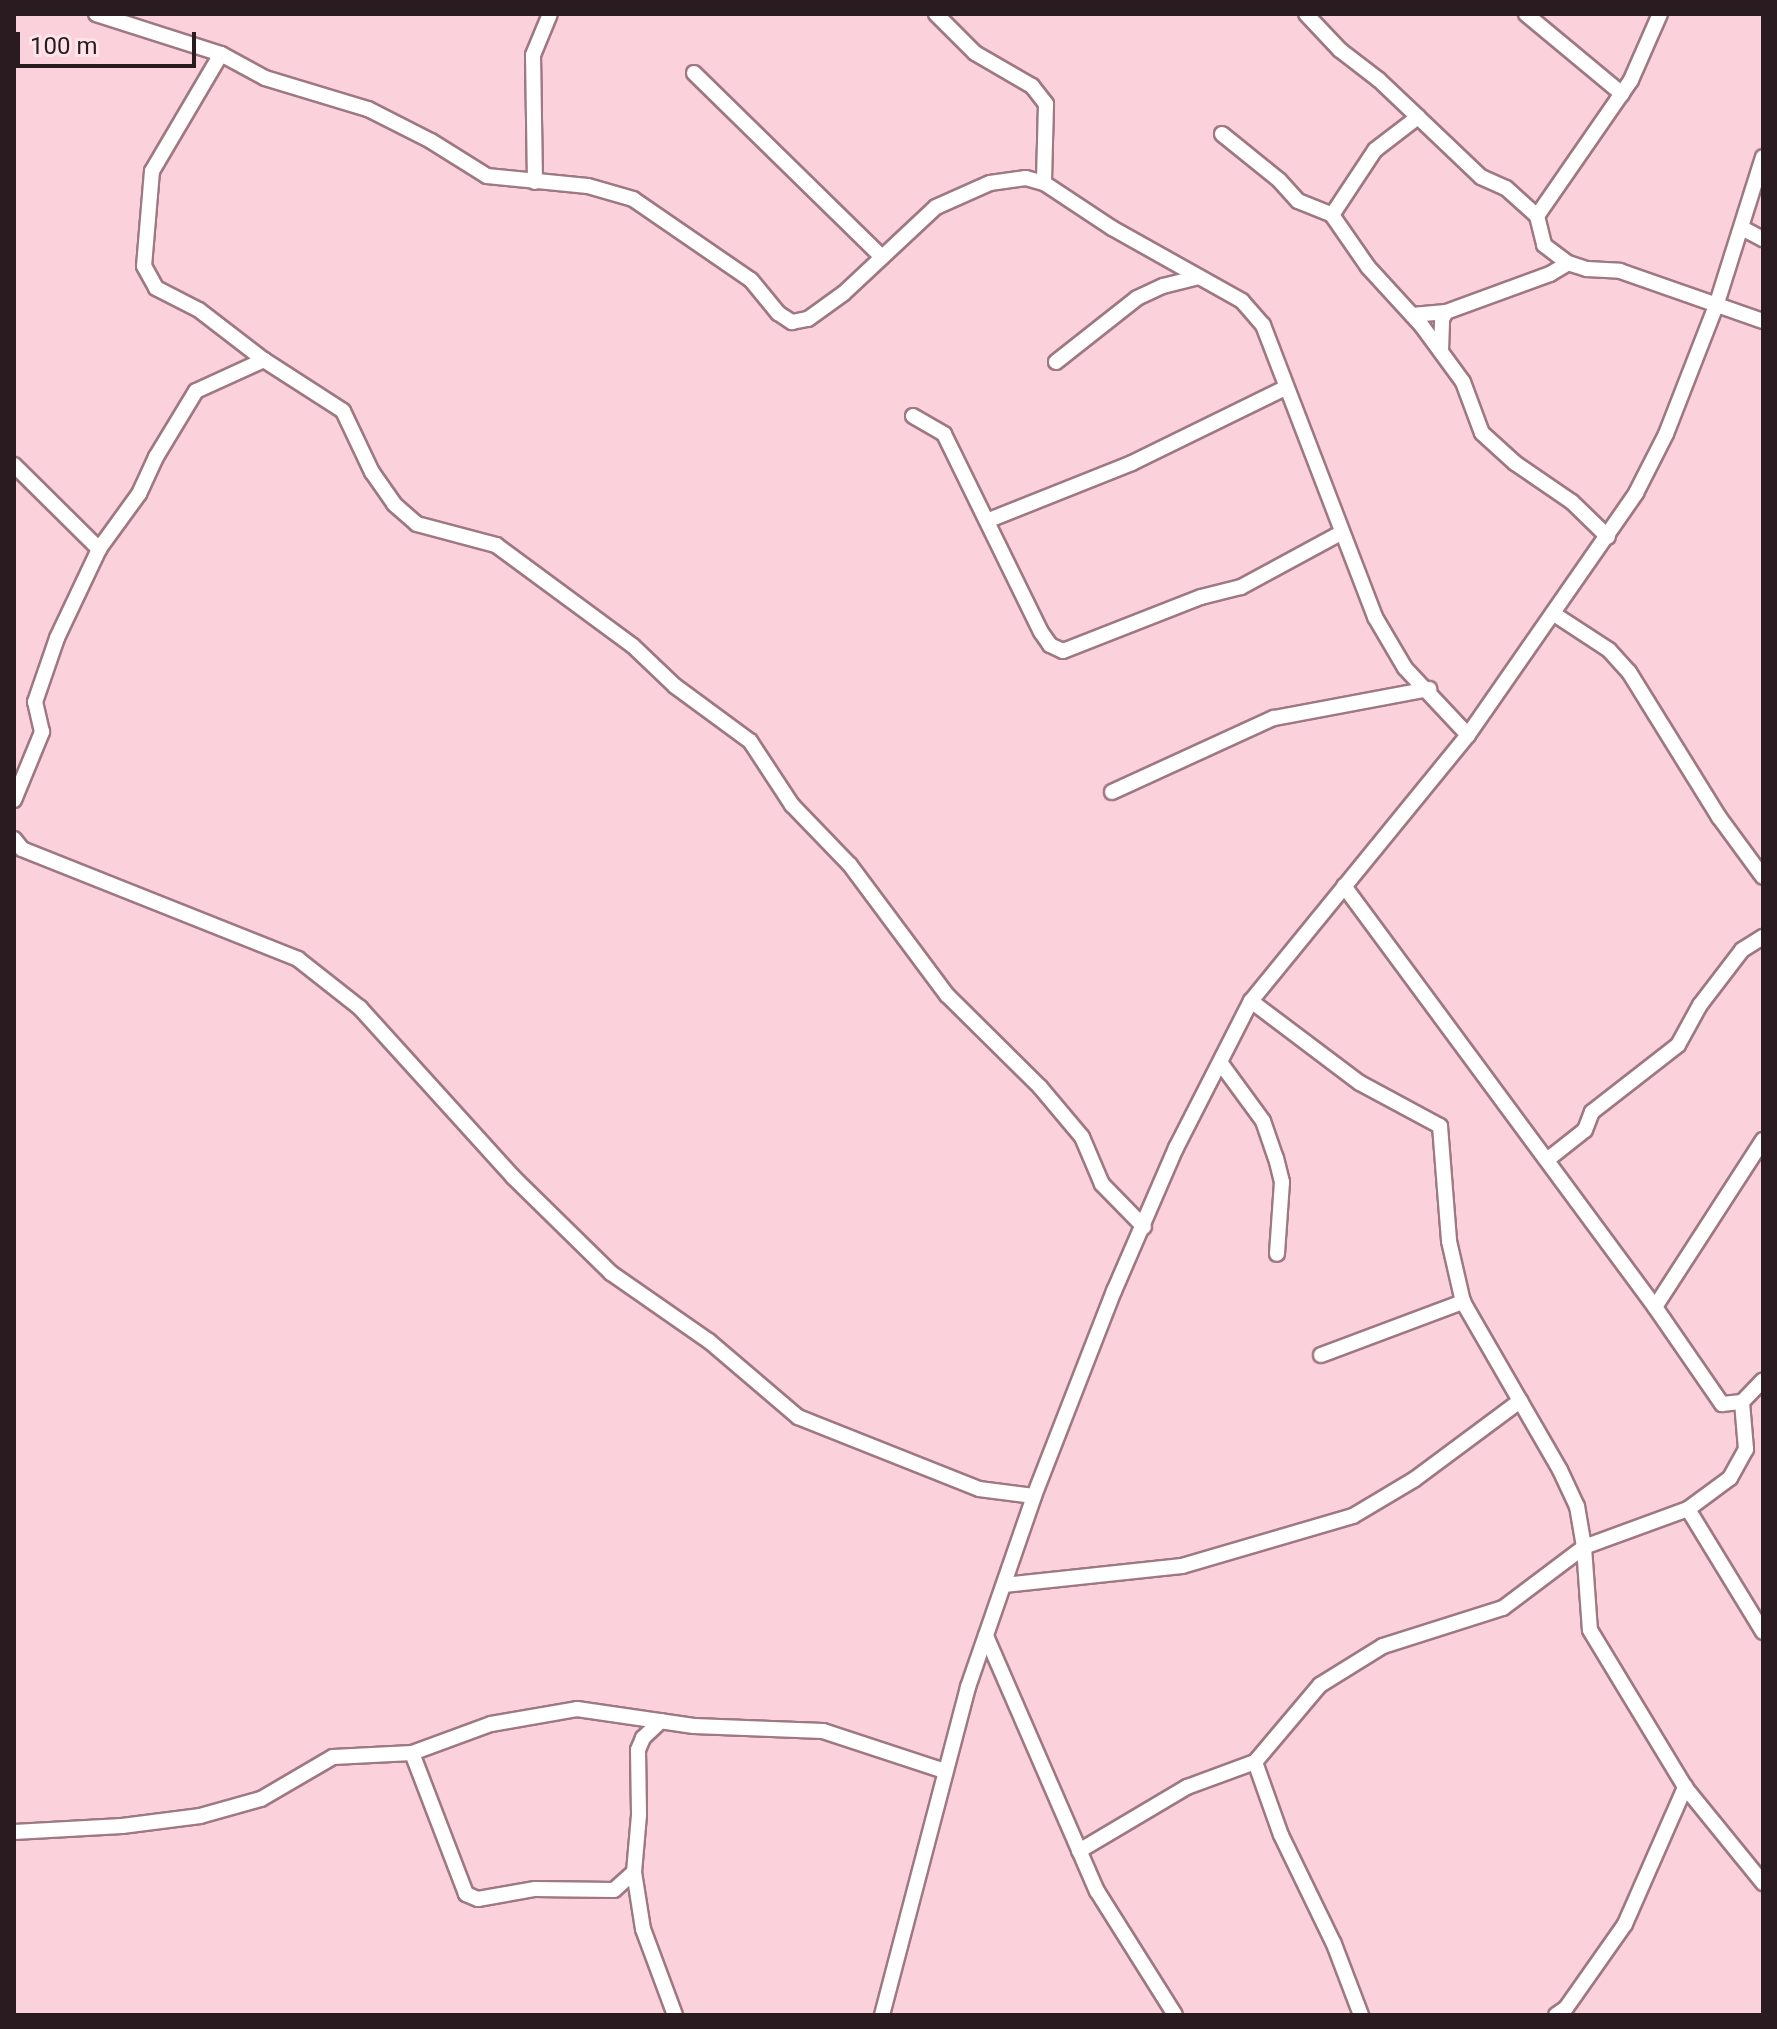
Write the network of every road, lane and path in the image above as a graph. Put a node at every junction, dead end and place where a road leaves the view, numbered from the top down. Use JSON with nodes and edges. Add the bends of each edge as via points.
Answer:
{"nodes":[{"id":1,"x":96,"y":14,"type":"edge"},
{"id":2,"x":550,"y":14,"type":"edge"},
{"id":3,"x":936,"y":14,"type":"edge"},
{"id":4,"x":1306,"y":14,"type":"edge"},
{"id":5,"x":1526,"y":14,"type":"edge"},
{"id":6,"x":1660,"y":14,"type":"edge"},
{"id":7,"x":125,"y":17,"type":"edge"},
{"id":8,"x":221,"y":54,"type":"junction"},
{"id":9,"x":694,"y":73,"type":"dead end"},
{"id":10,"x":1622,"y":94,"type":"junction"},
{"id":11,"x":1418,"y":117,"type":"junction"},
{"id":12,"x":1222,"y":134,"type":"dead end"},
{"id":13,"x":1763,"y":157,"type":"edge"},
{"id":14,"x":535,"y":182,"type":"junction"},
{"id":15,"x":1044,"y":183,"type":"junction"},
{"id":16,"x":1332,"y":215,"type":"junction"},
{"id":17,"x":1537,"y":216,"type":"junction"},
{"id":18,"x":1742,"y":228,"type":"junction"},
{"id":19,"x":1763,"y":239,"type":"edge"},
{"id":20,"x":882,"y":257,"type":"junction"},
{"id":21,"x":1568,"y":263,"type":"junction"},
{"id":22,"x":1199,"y":277,"type":"junction"},
{"id":23,"x":1717,"y":303,"type":"junction"},
{"id":24,"x":1446,"y":312,"type":"junction"},
{"id":25,"x":1412,"y":315,"type":"junction"},
{"id":26,"x":1763,"y":321,"type":"edge"},
{"id":27,"x":1441,"y":351,"type":"junction"},
{"id":28,"x":264,"y":360,"type":"junction"},
{"id":29,"x":1056,"y":362,"type":"dead end"},
{"id":30,"x":1285,"y":388,"type":"junction"},
{"id":31,"x":913,"y":416,"type":"dead end"},
{"id":32,"x":14,"y":465,"type":"edge"},
{"id":33,"x":989,"y":520,"type":"junction"},
{"id":34,"x":1341,"y":533,"type":"junction"},
{"id":35,"x":1608,"y":537,"type":"junction"},
{"id":36,"x":99,"y":549,"type":"junction"},
{"id":37,"x":1554,"y":614,"type":"junction"},
{"id":38,"x":1429,"y":689,"type":"junction"},
{"id":39,"x":1468,"y":735,"type":"junction"},
{"id":40,"x":1112,"y":792,"type":"dead end"},
{"id":41,"x":14,"y":800,"type":"edge"},
{"id":42,"x":14,"y":839,"type":"edge"},
{"id":43,"x":1761,"y":869,"type":"edge"},
{"id":44,"x":1344,"y":886,"type":"junction"},
{"id":45,"x":1763,"y":937,"type":"edge"},
{"id":46,"x":1251,"y":1001,"type":"junction"},
{"id":47,"x":1222,"y":1065,"type":"junction"},
{"id":48,"x":1763,"y":1140,"type":"edge"},
{"id":49,"x":1547,"y":1160,"type":"junction"},
{"id":50,"x":1144,"y":1227,"type":"junction"},
{"id":51,"x":1277,"y":1254,"type":"dead end"},
{"id":52,"x":1463,"y":1302,"type":"junction"},
{"id":53,"x":1655,"y":1307,"type":"junction"},
{"id":54,"x":1321,"y":1355,"type":"dead end"},
{"id":55,"x":1763,"y":1380,"type":"edge"},
{"id":56,"x":1520,"y":1401,"type":"junction"},
{"id":57,"x":1742,"y":1402,"type":"junction"},
{"id":58,"x":1034,"y":1496,"type":"junction"},
{"id":59,"x":1688,"y":1509,"type":"junction"},
{"id":60,"x":1584,"y":1547,"type":"junction"},
{"id":61,"x":1004,"y":1585,"type":"junction"},
{"id":62,"x":1763,"y":1632,"type":"edge"},
{"id":63,"x":986,"y":1636,"type":"junction"},
{"id":64,"x":661,"y":1721,"type":"junction"},
{"id":65,"x":412,"y":1753,"type":"junction"},
{"id":66,"x":1255,"y":1762,"type":"junction"},
{"id":67,"x":945,"y":1771,"type":"junction"},
{"id":68,"x":1685,"y":1787,"type":"junction"},
{"id":69,"x":14,"y":1832,"type":"edge"},
{"id":70,"x":1079,"y":1851,"type":"junction"},
{"id":71,"x":634,"y":1872,"type":"junction"},
{"id":72,"x":1763,"y":1883,"type":"edge"},
{"id":73,"x":675,"y":2015,"type":"edge"},
{"id":74,"x":882,"y":2015,"type":"edge"},
{"id":75,"x":1175,"y":2015,"type":"edge"},
{"id":76,"x":1361,"y":2015,"type":"edge"},
{"id":77,"x":1556,"y":2015,"type":"edge"}],
"edges":[{"from":1,"to":7,"type":"street"},
{"from":2,"to":14,"type":"street","via":[[533,55]]},
{"from":3,"to":15,"type":"street","via":[[975,53],[1032,86],[1046,104]]},
{"from":4,"to":11,"type":"street"},
{"from":5,"to":10,"type":"street"},
{"from":6,"to":10,"type":"street"},
{"from":7,"to":8,"type":"street"},
{"from":8,"to":14,"type":"street","via":[[265,78],[368,109],[487,176]]},
{"from":8,"to":28,"type":"street","via":[[152,171],[144,266],[156,288],[199,310]]},
{"from":9,"to":20,"type":"street"},
{"from":10,"to":17,"type":"street"},
{"from":11,"to":16,"type":"street","via":[[1375,150]]},
{"from":11,"to":17,"type":"street","via":[[1481,177],[1506,188]]},
{"from":12,"to":16,"type":"street","via":[[1298,201]]},
{"from":13,"to":18,"type":"street"},
{"from":14,"to":20,"type":"street","via":[[588,186],[633,199],[751,280],[792,322],[820,311]]},
{"from":15,"to":20,"type":"street","via":[[1026,178],[990,183],[936,207]]},
{"from":15,"to":22,"type":"street"},
{"from":16,"to":25,"type":"street","via":[[1368,267]]},
{"from":17,"to":21,"type":"street","via":[[1544,245]]},
{"from":18,"to":19,"type":"street"},
{"from":18,"to":23,"type":"street"},
{"from":21,"to":23,"type":"street","via":[[1620,271]]},
{"from":21,"to":24,"type":"street"},
{"from":22,"to":29,"type":"street","via":[[1137,298]]},
{"from":22,"to":30,"type":"street","via":[[1242,301],[1263,325]]},
{"from":23,"to":26,"type":"street"},
{"from":23,"to":35,"type":"street","via":[[1666,434]]},
{"from":24,"to":25,"type":"street"},
{"from":24,"to":27,"type":"street"},
{"from":25,"to":27,"type":"street"},
{"from":27,"to":35,"type":"street","via":[[1463,382],[1482,433],[1572,502]]},
{"from":28,"to":36,"type":"street","via":[[196,391],[139,494]]},
{"from":28,"to":50,"type":"street","via":[[343,411],[372,472],[394,504],[417,524],[496,545],[750,741],[792,805],[850,865],[947,995],[1040,1087],[1082,1137],[1102,1184]]},
{"from":30,"to":33,"type":"street","via":[[1132,463]]},
{"from":30,"to":34,"type":"street"},
{"from":31,"to":33,"type":"street","via":[[944,434]]},
{"from":32,"to":36,"type":"street"},
{"from":33,"to":34,"type":"street","via":[[1041,632],[1063,651],[1201,597],[1241,587]]},
{"from":34,"to":38,"type":"street","via":[[1375,617],[1405,668]]},
{"from":35,"to":37,"type":"street"},
{"from":36,"to":41,"type":"street","via":[[52,651],[35,702],[42,732]]},
{"from":37,"to":39,"type":"street"},
{"from":37,"to":43,"type":"street","via":[[1609,650],[1629,672],[1719,817]]},
{"from":38,"to":39,"type":"street"},
{"from":38,"to":40,"type":"street","via":[[1274,718]]},
{"from":39,"to":44,"type":"street"},
{"from":42,"to":58,"type":"street","via":[[22,849],[298,959],[360,1008],[513,1177],[611,1273],[709,1341],[798,1417],[979,1489]]},
{"from":44,"to":46,"type":"street"},
{"from":44,"to":49,"type":"street"},
{"from":45,"to":49,"type":"street","via":[[1742,950],[1700,1005],[1678,1045],[1592,1112],[1585,1130]]},
{"from":46,"to":47,"type":"street"},
{"from":46,"to":52,"type":"street","via":[[1360,1083],[1440,1126],[1449,1241]]},
{"from":47,"to":50,"type":"street","via":[[1176,1148]]},
{"from":47,"to":51,"type":"street","via":[[1263,1121],[1276,1158],[1282,1182]]},
{"from":48,"to":53,"type":"street"},
{"from":49,"to":53,"type":"street"},
{"from":50,"to":58,"type":"street"},
{"from":52,"to":54,"type":"street"},
{"from":52,"to":56,"type":"street"},
{"from":53,"to":57,"type":"street","via":[[1722,1404]]},
{"from":55,"to":57,"type":"street"},
{"from":56,"to":60,"type":"street","via":[[1577,1506]]},
{"from":56,"to":61,"type":"street","via":[[1415,1479],[1353,1516],[1182,1566]]},
{"from":57,"to":59,"type":"street","via":[[1746,1449],[1730,1478]]},
{"from":58,"to":61,"type":"street"},
{"from":59,"to":60,"type":"street"},
{"from":59,"to":62,"type":"street"},
{"from":60,"to":66,"type":"street","via":[[1503,1608],[1383,1646],[1320,1685]]},
{"from":60,"to":68,"type":"street","via":[[1590,1630]]},
{"from":61,"to":63,"type":"street"},
{"from":63,"to":67,"type":"street"},
{"from":63,"to":70,"type":"street"},
{"from":64,"to":65,"type":"street","via":[[577,1709],[491,1724]]},
{"from":64,"to":67,"type":"street","via":[[823,1731]]},
{"from":64,"to":71,"type":"street","via":[[638,1750]]},
{"from":65,"to":69,"type":"street","via":[[333,1757],[261,1799],[200,1816]]},
{"from":65,"to":71,"type":"street","via":[[466,1894],[478,1899],[535,1889],[614,1890]]},
{"from":66,"to":70,"type":"street","via":[[1187,1787]]},
{"from":66,"to":76,"type":"street","via":[[1281,1835],[1334,1944]]},
{"from":67,"to":74,"type":"street"},
{"from":68,"to":72,"type":"street"},
{"from":68,"to":77,"type":"street","via":[[1625,1924]]},
{"from":70,"to":75,"type":"street","via":[[1097,1891]]},
{"from":71,"to":73,"type":"street","via":[[643,1929]]}]}
